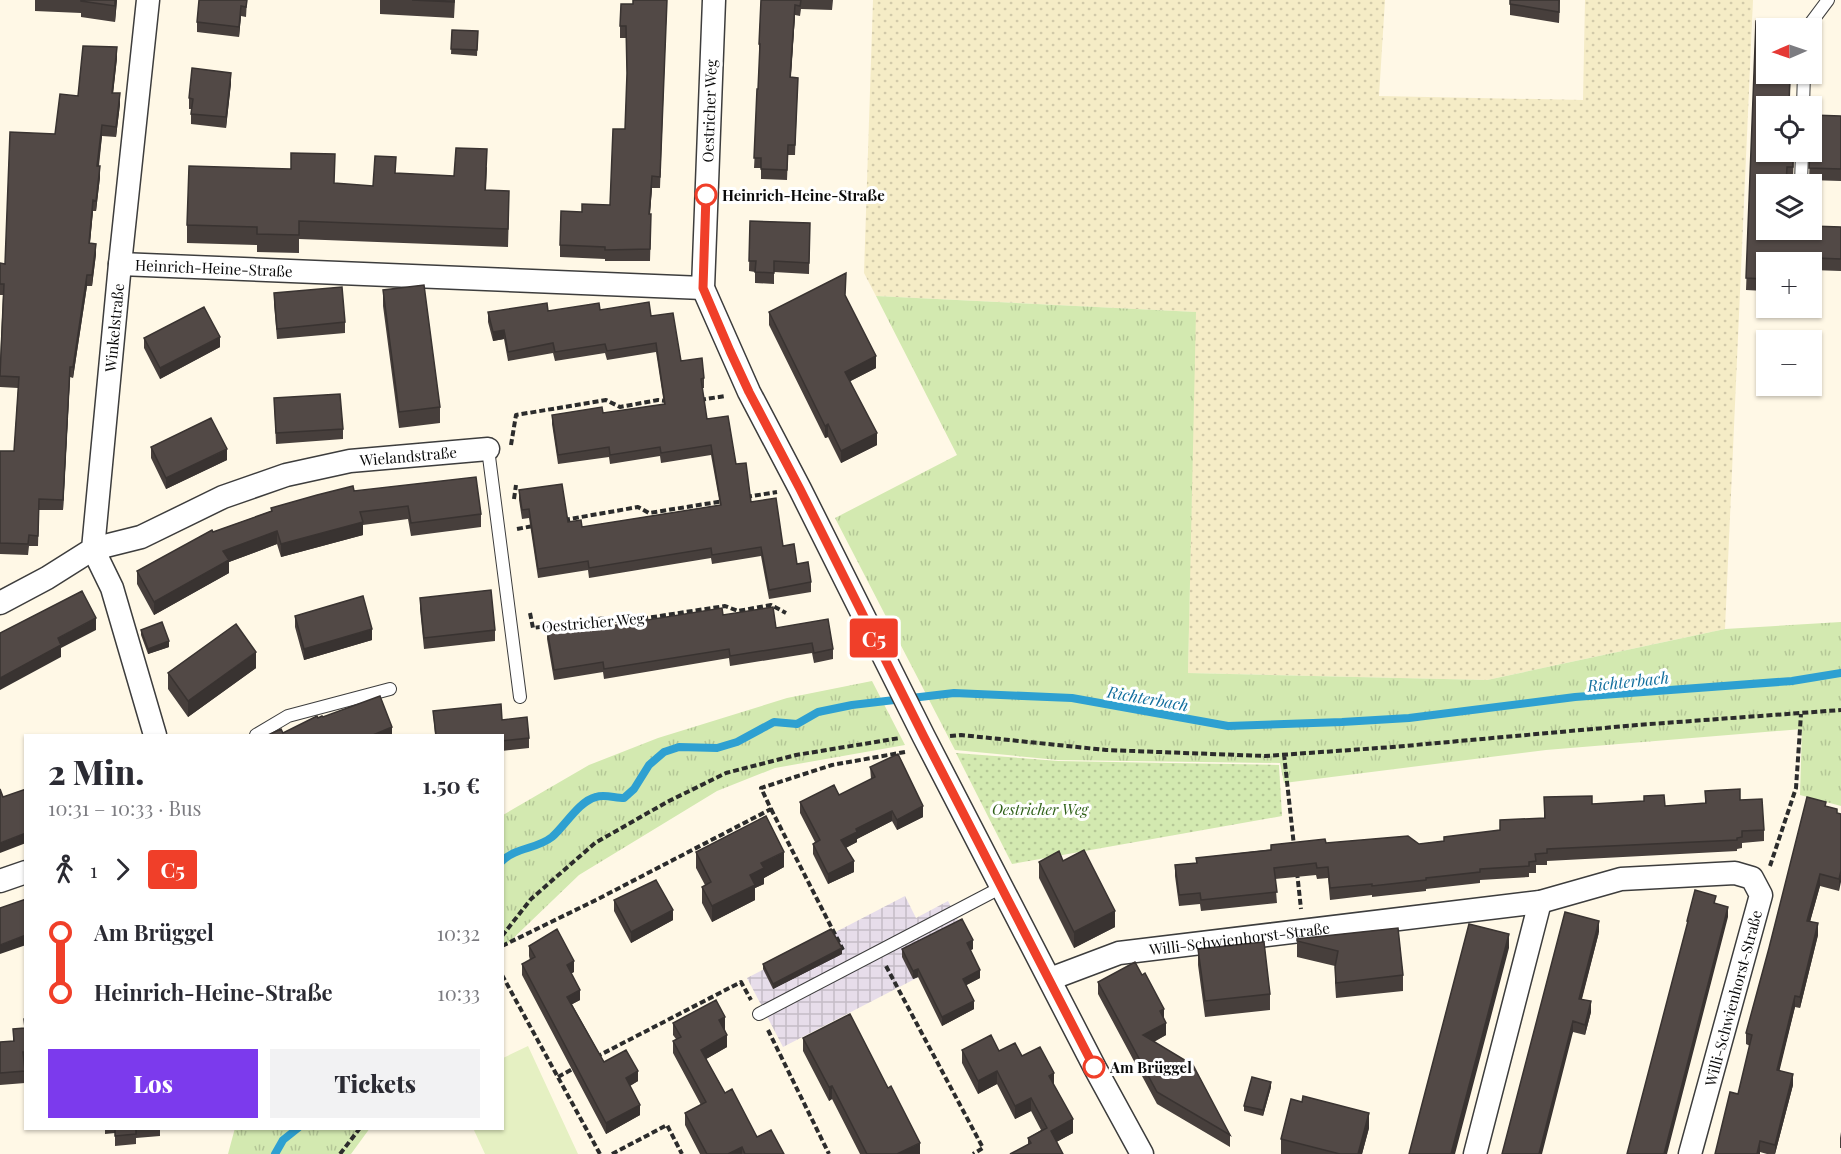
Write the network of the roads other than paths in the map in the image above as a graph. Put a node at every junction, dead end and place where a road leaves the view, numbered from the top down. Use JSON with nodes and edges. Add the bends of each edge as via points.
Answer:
{"nodes":[{"id":1,"x":148,"y":0,"type":"edge"},
{"id":2,"x":714,"y":0,"type":"edge"},
{"id":3,"x":1828,"y":0,"type":"edge"},
{"id":4,"x":1814,"y":18,"type":"edge"},
{"id":5,"x":120,"y":264,"type":"junction"},
{"id":6,"x":703,"y":288,"type":"junction"},
{"id":7,"x":488,"y":449,"type":"joint"},
{"id":8,"x":93,"y":549,"type":"junction"},
{"id":9,"x":0,"y":603,"type":"edge"},
{"id":10,"x":390,"y":689,"type":"dead end"},
{"id":11,"x":520,"y":697,"type":"dead end"},
{"id":12,"x":155,"y":734,"type":"edge"},
{"id":13,"x":258,"y":734,"type":"edge"},
{"id":14,"x":24,"y":873,"type":"edge"},
{"id":15,"x":0,"y":881,"type":"edge"},
{"id":16,"x":1002,"y":887,"type":"junction"},
{"id":17,"x":1540,"y":902,"type":"junction"},
{"id":18,"x":1050,"y":979,"type":"junction"},
{"id":19,"x":759,"y":1014,"type":"road end"},
{"id":20,"x":1142,"y":1154,"type":"edge"},
{"id":21,"x":1475,"y":1154,"type":"edge"},
{"id":22,"x":1690,"y":1154,"type":"edge"}],
"edges":[{"from":1,"to":5,"type":"street","name":"Winkelstraße"},
{"from":2,"to":6,"type":"street","name":"Oestricher Weg"},
{"from":3,"to":4,"type":"lane"},
{"from":5,"to":6,"type":"street","name":"Heinrich-Heine-Straße"},
{"from":5,"to":8,"type":"street","name":"Winkelstraße"},
{"from":6,"to":16,"type":"street","name":"Oestricher Weg","via":[[749,392]]},
{"from":7,"to":8,"type":"street","name":"Wielandstraße","via":[[350,461],[286,475],[224,497],[141,537]]},
{"from":7,"to":11,"type":"lane","name":"Wielandstraße"},
{"from":8,"to":9,"type":"street"},
{"from":8,"to":12,"type":"street","via":[[112,588]]},
{"from":10,"to":13,"type":"lane","via":[[288,716]]},
{"from":14,"to":15,"type":"street"},
{"from":16,"to":18,"type":"street","name":"Oestricher Weg"},
{"from":16,"to":19,"type":"lane"},
{"from":17,"to":18,"type":"street","name":"Willi-Schwienhorst-Straße","via":[[1119,953]]},
{"from":17,"to":21,"type":"street"},
{"from":17,"to":22,"type":"street","name":"Willi-Schwienhorst-Straße","via":[[1621,879],[1735,873],[1752,878],[1761,896]]},
{"from":18,"to":20,"type":"street","name":"Oestricher Weg"}]}
